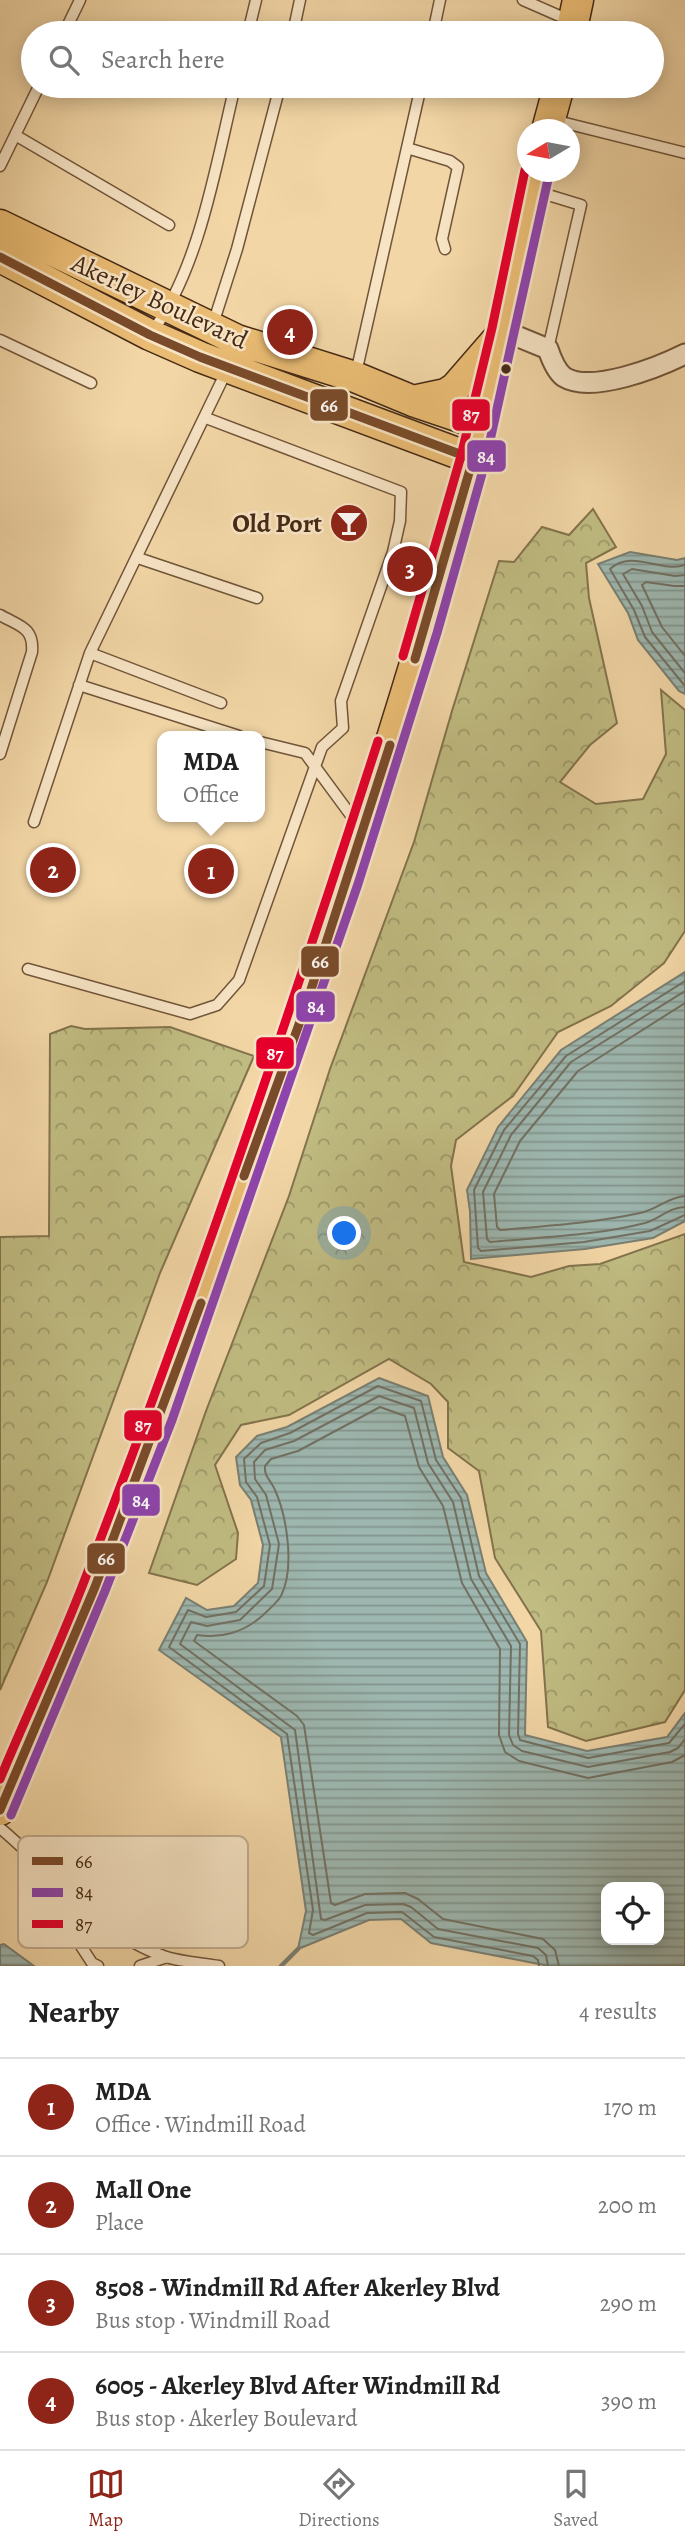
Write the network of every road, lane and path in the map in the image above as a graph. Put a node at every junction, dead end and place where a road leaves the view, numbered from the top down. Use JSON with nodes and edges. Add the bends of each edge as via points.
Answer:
{"nodes":[{"id":1,"x":80,"y":0,"type":"edge"},
{"id":2,"x":256,"y":0,"type":"edge"},
{"id":3,"x":300,"y":0,"type":"edge"},
{"id":4,"x":440,"y":0,"type":"edge"},
{"id":5,"x":523,"y":0,"type":"edge"},
{"id":6,"x":574,"y":18,"type":"edge"},
{"id":7,"x":70,"y":21,"type":"edge"},
{"id":8,"x":251,"y":21,"type":"edge"},
{"id":9,"x":296,"y":21,"type":"edge"},
{"id":10,"x":436,"y":21,"type":"edge"},
{"id":11,"x":33,"y":98,"type":"edge"},
{"id":12,"x":232,"y":98,"type":"edge"},
{"id":13,"x":277,"y":98,"type":"edge"},
{"id":14,"x":418,"y":98,"type":"edge"},
{"id":15,"x":556,"y":98,"type":"edge"},
{"id":16,"x":549,"y":119,"type":"edge"},
{"id":17,"x":580,"y":131,"type":"edge"},
{"id":18,"x":15,"y":135,"type":"junction"},
{"id":19,"x":407,"y":148,"type":"junction"},
{"id":20,"x":685,"y":153,"type":"edge"},
{"id":21,"x":1,"y":161,"type":"edge"},
{"id":22,"x":534,"y":182,"type":"edge"},
{"id":23,"x":536,"y":182,"type":"edge"},
{"id":24,"x":0,"y":225,"type":"edge"},
{"id":25,"x":169,"y":225,"type":"dead end"},
{"id":26,"x":445,"y":249,"type":"dead end"},
{"id":27,"x":0,"y":257,"type":"edge"},
{"id":28,"x":169,"y":309,"type":"junction"},
{"id":29,"x":504,"y":331,"type":"junction"},
{"id":30,"x":150,"y":335,"type":"junction"},
{"id":31,"x":0,"y":340,"type":"edge"},
{"id":32,"x":219,"y":348,"type":"junction"},
{"id":33,"x":548,"y":349,"type":"junction"},
{"id":34,"x":685,"y":354,"type":"edge"},
{"id":35,"x":355,"y":377,"type":"junction"},
{"id":36,"x":91,"y":383,"type":"dead end"},
{"id":37,"x":413,"y":401,"type":"junction"},
{"id":38,"x":206,"y":418,"type":"junction"},
{"id":39,"x":481,"y":424,"type":"junction"},
{"id":40,"x":473,"y":459,"type":"junction"},
{"id":41,"x":138,"y":558,"type":"junction"},
{"id":42,"x":257,"y":598,"type":"dead end"},
{"id":43,"x":0,"y":615,"type":"edge"},
{"id":44,"x":90,"y":653,"type":"junction"},
{"id":45,"x":79,"y":685,"type":"junction"},
{"id":46,"x":221,"y":703,"type":"dead end"},
{"id":47,"x":223,"y":731,"type":"edge"},
{"id":48,"x":265,"y":743,"type":"edge"},
{"id":49,"x":0,"y":754,"type":"edge"},
{"id":50,"x":315,"y":767,"type":"junction"},
{"id":51,"x":34,"y":822,"type":"dead end"},
{"id":52,"x":362,"y":831,"type":"junction"},
{"id":53,"x":28,"y":969,"type":"dead end"},
{"id":54,"x":0,"y":1810,"type":"edge"},
{"id":55,"x":0,"y":1828,"type":"edge"},
{"id":56,"x":18,"y":1843,"type":"edge"},
{"id":57,"x":82,"y":1948,"type":"edge"},
{"id":58,"x":146,"y":1948,"type":"edge"},
{"id":59,"x":167,"y":1957,"type":"junction"},
{"id":60,"x":98,"y":1966,"type":"edge"},
{"id":61,"x":140,"y":1966,"type":"edge"},
{"id":62,"x":219,"y":1966,"type":"edge"}],
"edges":[{"from":1,"to":7,"type":"lane"},
{"from":2,"to":8,"type":"lane"},
{"from":3,"to":9,"type":"lane"},
{"from":4,"to":10,"type":"lane"},
{"from":5,"to":6,"type":"lane"},
{"from":11,"to":18,"type":"lane"},
{"from":12,"to":28,"type":"lane","via":[[215,177]]},
{"from":13,"to":32,"type":"lane","via":[[237,249]]},
{"from":14,"to":19,"type":"lane"},
{"from":15,"to":16,"type":"main road"},
{"from":17,"to":20,"type":"lane"},
{"from":18,"to":21,"type":"lane"},
{"from":18,"to":25,"type":"lane"},
{"from":19,"to":26,"type":"lane","via":[[458,167],[442,239]]},
{"from":19,"to":35,"type":"lane"},
{"from":22,"to":29,"type":"main road"},
{"from":23,"to":33,"type":"lane","via":[[581,205]]},
{"from":24,"to":28,"type":"main road","name":"Akerley Boulevard"},
{"from":27,"to":30,"type":"main road","name":"Akerley Boulevard"},
{"from":28,"to":30,"type":"lane"},
{"from":28,"to":32,"type":"main road","name":"Akerley Boulevard"},
{"from":29,"to":33,"type":"street"},
{"from":29,"to":37,"type":"main road","via":[[456,388]]},
{"from":29,"to":39,"type":"main road"},
{"from":30,"to":32,"type":"main road","name":"Akerley Boulevard"},
{"from":31,"to":36,"type":"lane"},
{"from":32,"to":35,"type":"main road","name":"Akerley Boulevard"},
{"from":32,"to":38,"type":"lane"},
{"from":32,"to":40,"type":"main road","name":"Akerley Boulevard"},
{"from":33,"to":34,"type":"street","via":[[564,377],[593,384]]},
{"from":35,"to":37,"type":"main road","name":"Akerley Boulevard"},
{"from":37,"to":39,"type":"main road","name":"Akerley Boulevard"},
{"from":38,"to":41,"type":"lane"},
{"from":38,"to":50,"type":"lane","via":[[401,492],[393,552],[341,701],[343,728],[322,747]]},
{"from":39,"to":40,"type":"main road"},
{"from":40,"to":52,"type":"main road"},
{"from":41,"to":42,"type":"lane"},
{"from":41,"to":44,"type":"lane"},
{"from":43,"to":49,"type":"lane","via":[[30,632],[33,639]]},
{"from":44,"to":45,"type":"lane"},
{"from":44,"to":46,"type":"lane"},
{"from":45,"to":47,"type":"lane"},
{"from":45,"to":51,"type":"lane"},
{"from":48,"to":50,"type":"lane","via":[[304,753]]},
{"from":50,"to":52,"type":"lane"},
{"from":50,"to":53,"type":"lane","via":[[239,980],[216,1005],[190,1014]]},
{"from":52,"to":54,"type":"main road","via":[[182,1358],[95,1587]]},
{"from":55,"to":56,"type":"lane"},
{"from":57,"to":60,"type":"lane"},
{"from":58,"to":59,"type":"lane"},
{"from":59,"to":61,"type":"lane"},
{"from":59,"to":62,"type":"lane"}]}
